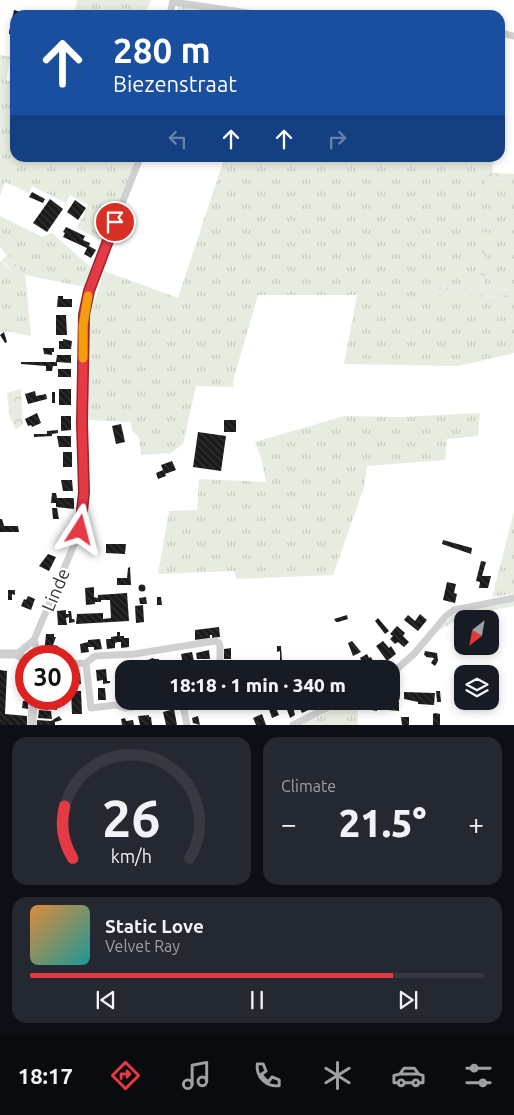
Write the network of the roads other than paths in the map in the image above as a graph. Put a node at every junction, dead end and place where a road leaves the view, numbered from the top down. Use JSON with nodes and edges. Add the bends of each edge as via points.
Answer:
{"nodes":[{"id":1,"x":173,"y":1,"type":"edge"},
{"id":2,"x":230,"y":10,"type":"edge"},
{"id":3,"x":138,"y":162,"type":"edge"},
{"id":4,"x":514,"y":598,"type":"edge"},
{"id":5,"x":34,"y":640,"type":"junction"},
{"id":6,"x":28,"y":645,"type":"edge"},
{"id":7,"x":36,"y":645,"type":"edge"},
{"id":8,"x":0,"y":654,"type":"edge"},
{"id":9,"x":15,"y":654,"type":"edge"},
{"id":10,"x":220,"y":660,"type":"edge"},
{"id":11,"x":80,"y":663,"type":"edge"},
{"id":12,"x":86,"y":663,"type":"junction"},
{"id":13,"x":400,"y":666,"type":"edge"},
{"id":14,"x":115,"y":705,"type":"edge"},
{"id":15,"x":33,"y":710,"type":"edge"},
{"id":16,"x":184,"y":710,"type":"edge"},
{"id":17,"x":323,"y":710,"type":"edge"},
{"id":18,"x":32,"y":725,"type":"edge"},
{"id":19,"x":187,"y":725,"type":"edge"},
{"id":20,"x":293,"y":725,"type":"edge"}],
"edges":[{"from":1,"to":2,"type":"street"},
{"from":3,"to":5,"type":"street","name":"Linde","via":[[89,291],[83,326],[83,512],[76,540]]},
{"from":4,"to":13,"type":"street","via":[[454,610]]},
{"from":5,"to":6,"type":"street","name":"Linde"},
{"from":5,"to":7,"type":"street","name":"Linde"},
{"from":8,"to":9,"type":"street"},
{"from":10,"to":12,"type":"street","via":[[220,646],[215,641],[134,654],[95,656]]},
{"from":11,"to":12,"type":"street"},
{"from":12,"to":14,"type":"street","via":[[91,708]]},
{"from":15,"to":18,"type":"street"},
{"from":16,"to":19,"type":"street"},
{"from":17,"to":20,"type":"street"}]}
